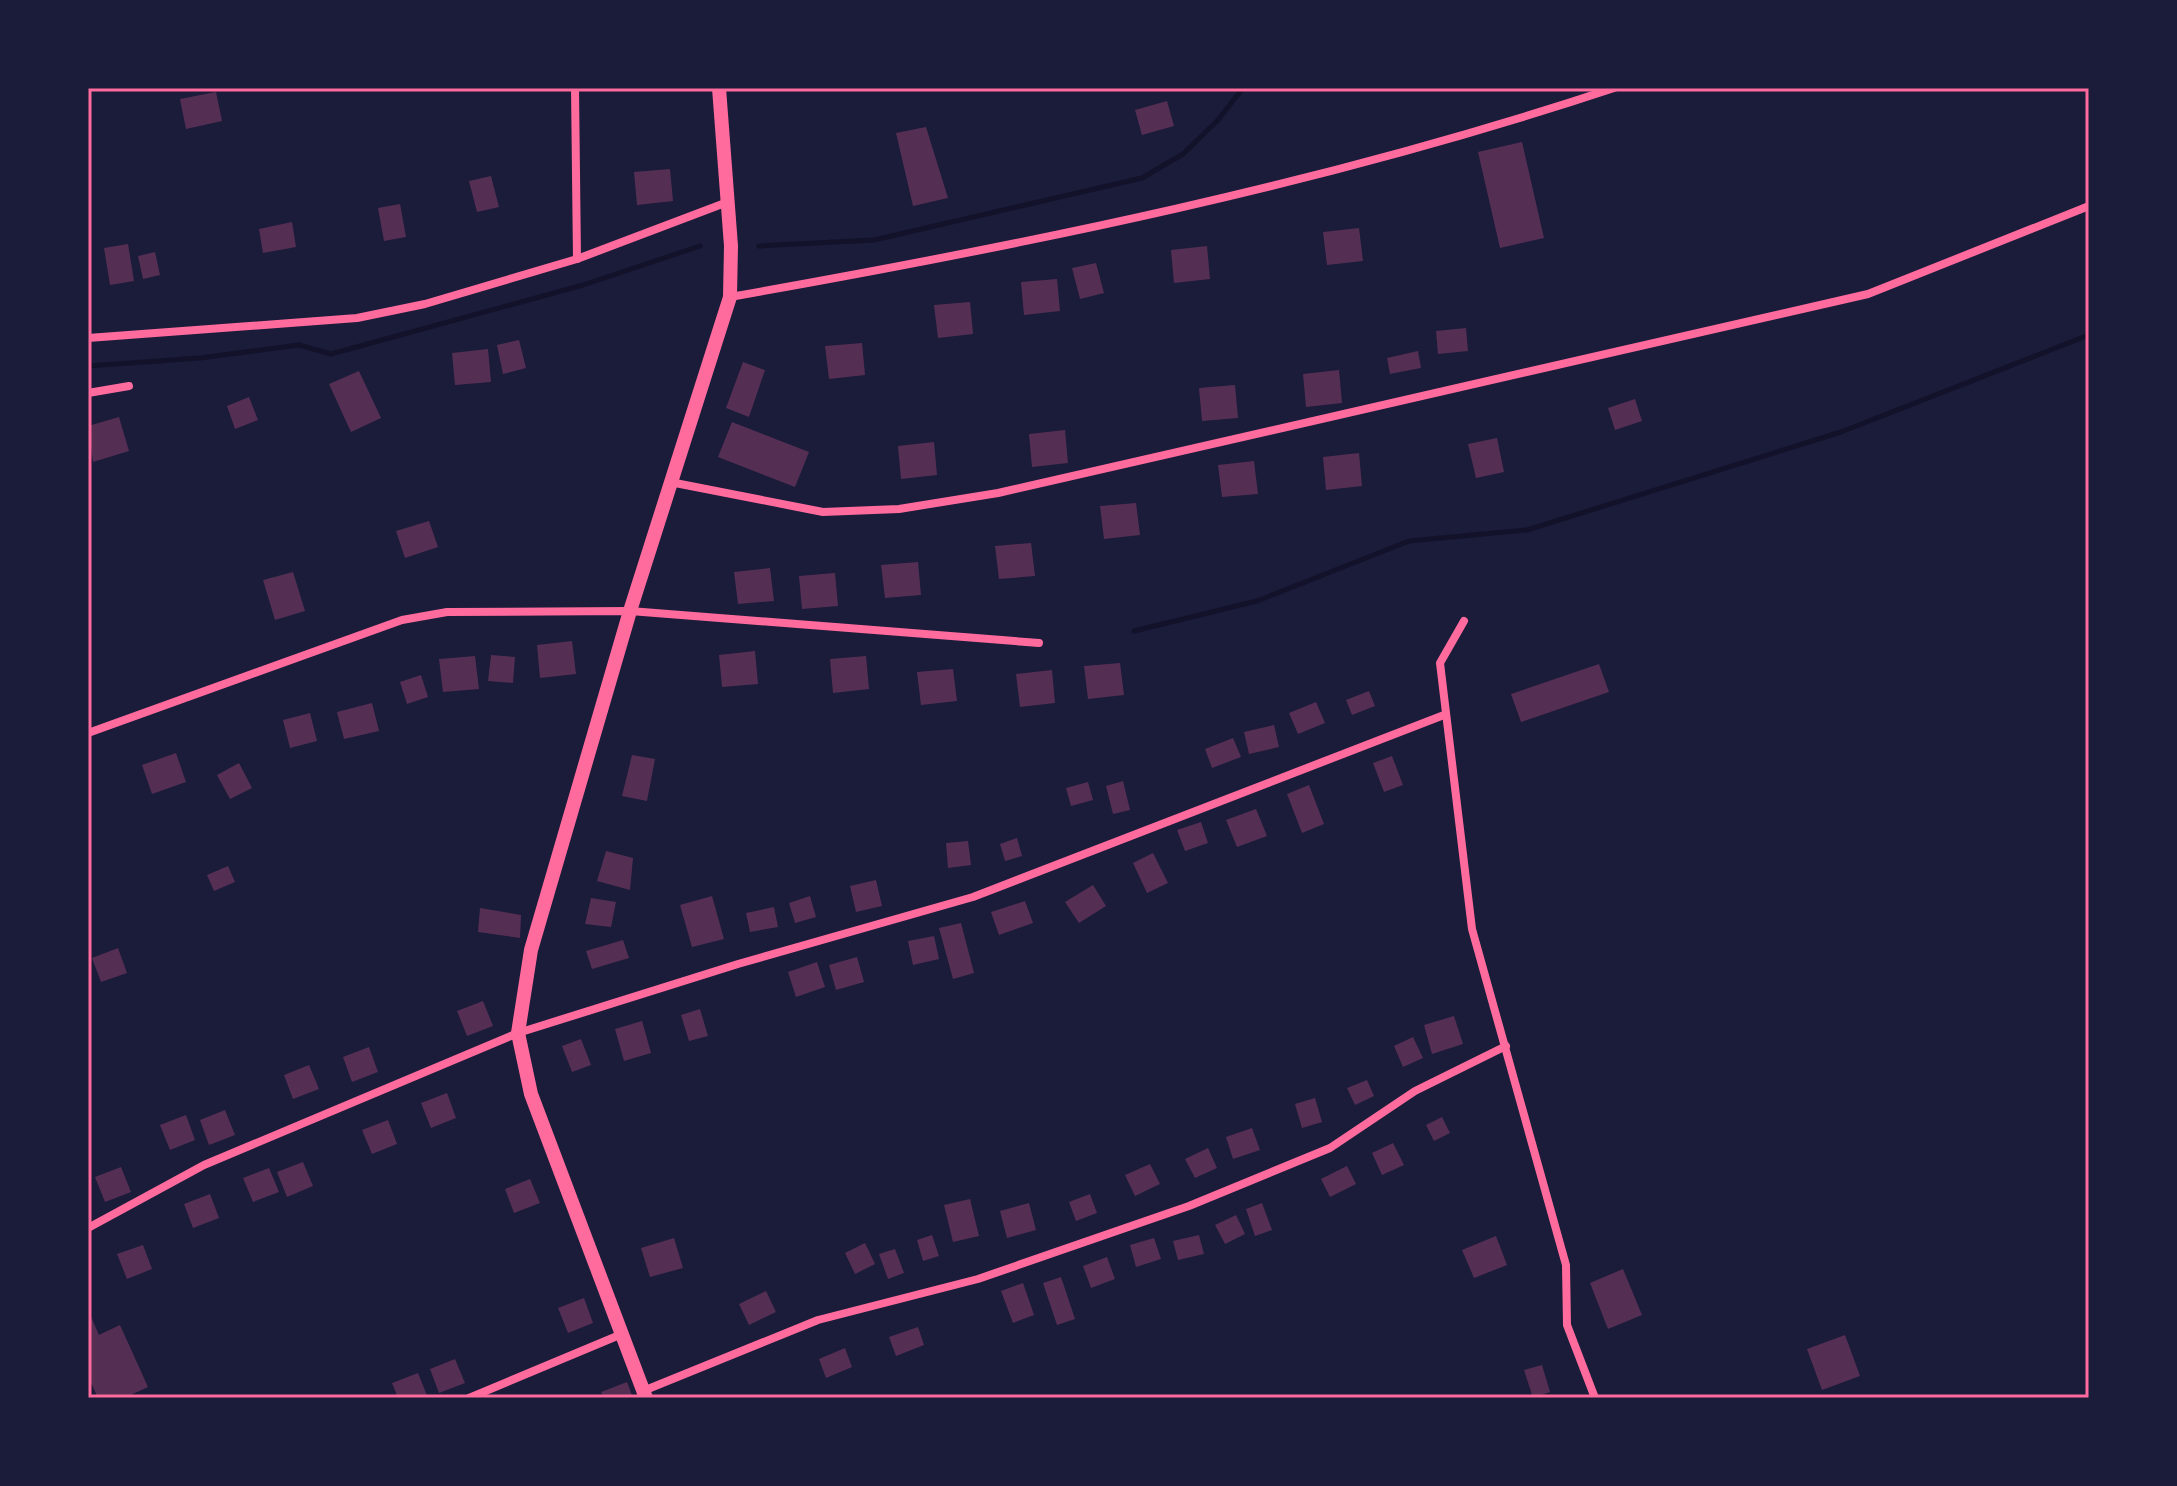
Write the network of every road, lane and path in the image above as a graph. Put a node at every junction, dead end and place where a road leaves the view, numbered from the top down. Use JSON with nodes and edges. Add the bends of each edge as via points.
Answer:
{"nodes":[{"id":1,"x":575,"y":88,"type":"edge"},
{"id":2,"x":719,"y":88,"type":"edge"},
{"id":3,"x":1614,"y":88,"type":"edge"},
{"id":4,"x":725,"y":203,"type":"junction"},
{"id":5,"x":2089,"y":206,"type":"edge"},
{"id":6,"x":577,"y":259,"type":"junction"},
{"id":7,"x":730,"y":297,"type":"junction"},
{"id":8,"x":88,"y":338,"type":"edge"},
{"id":9,"x":129,"y":386,"type":"dead end"},
{"id":10,"x":88,"y":393,"type":"edge"},
{"id":11,"x":670,"y":482,"type":"junction"},
{"id":12,"x":630,"y":611,"type":"junction"},
{"id":13,"x":1464,"y":621,"type":"dead end"},
{"id":14,"x":1039,"y":643,"type":"dead end"},
{"id":15,"x":1444,"y":715,"type":"junction"},
{"id":16,"x":88,"y":733,"type":"edge"},
{"id":17,"x":518,"y":1033,"type":"junction"},
{"id":18,"x":1506,"y":1046,"type":"junction"},
{"id":19,"x":88,"y":1228,"type":"edge"},
{"id":20,"x":622,"y":1334,"type":"junction"},
{"id":21,"x":645,"y":1394,"type":"edge"},
{"id":22,"x":469,"y":1398,"type":"edge"},
{"id":23,"x":1595,"y":1398,"type":"edge"}],
"edges":[{"from":1,"to":6,"type":"street"},
{"from":2,"to":4,"type":"street"},
{"from":3,"to":7,"type":"street","via":[[1277,186],[1009,248]]},
{"from":4,"to":6,"type":"street"},
{"from":4,"to":7,"type":"street"},
{"from":5,"to":11,"type":"street","via":[[1868,294],[998,493],[899,509],[823,512]]},
{"from":6,"to":8,"type":"street","via":[[425,304],[357,318]]},
{"from":7,"to":11,"type":"street"},
{"from":9,"to":10,"type":"street"},
{"from":11,"to":12,"type":"street"},
{"from":12,"to":14,"type":"street"},
{"from":12,"to":16,"type":"street","via":[[447,612],[402,620]]},
{"from":12,"to":17,"type":"street","via":[[531,950]]},
{"from":13,"to":15,"type":"street","via":[[1440,663]]},
{"from":15,"to":17,"type":"street","via":[[973,897]]},
{"from":15,"to":18,"type":"street","via":[[1472,929]]},
{"from":17,"to":19,"type":"street","via":[[204,1165]]},
{"from":17,"to":20,"type":"street","via":[[531,1094]]},
{"from":18,"to":21,"type":"street","via":[[1415,1091],[1330,1148],[1189,1206],[978,1279],[818,1320]]},
{"from":18,"to":23,"type":"street","via":[[1566,1265],[1567,1325]]},
{"from":20,"to":21,"type":"street"},
{"from":20,"to":22,"type":"street"}]}
